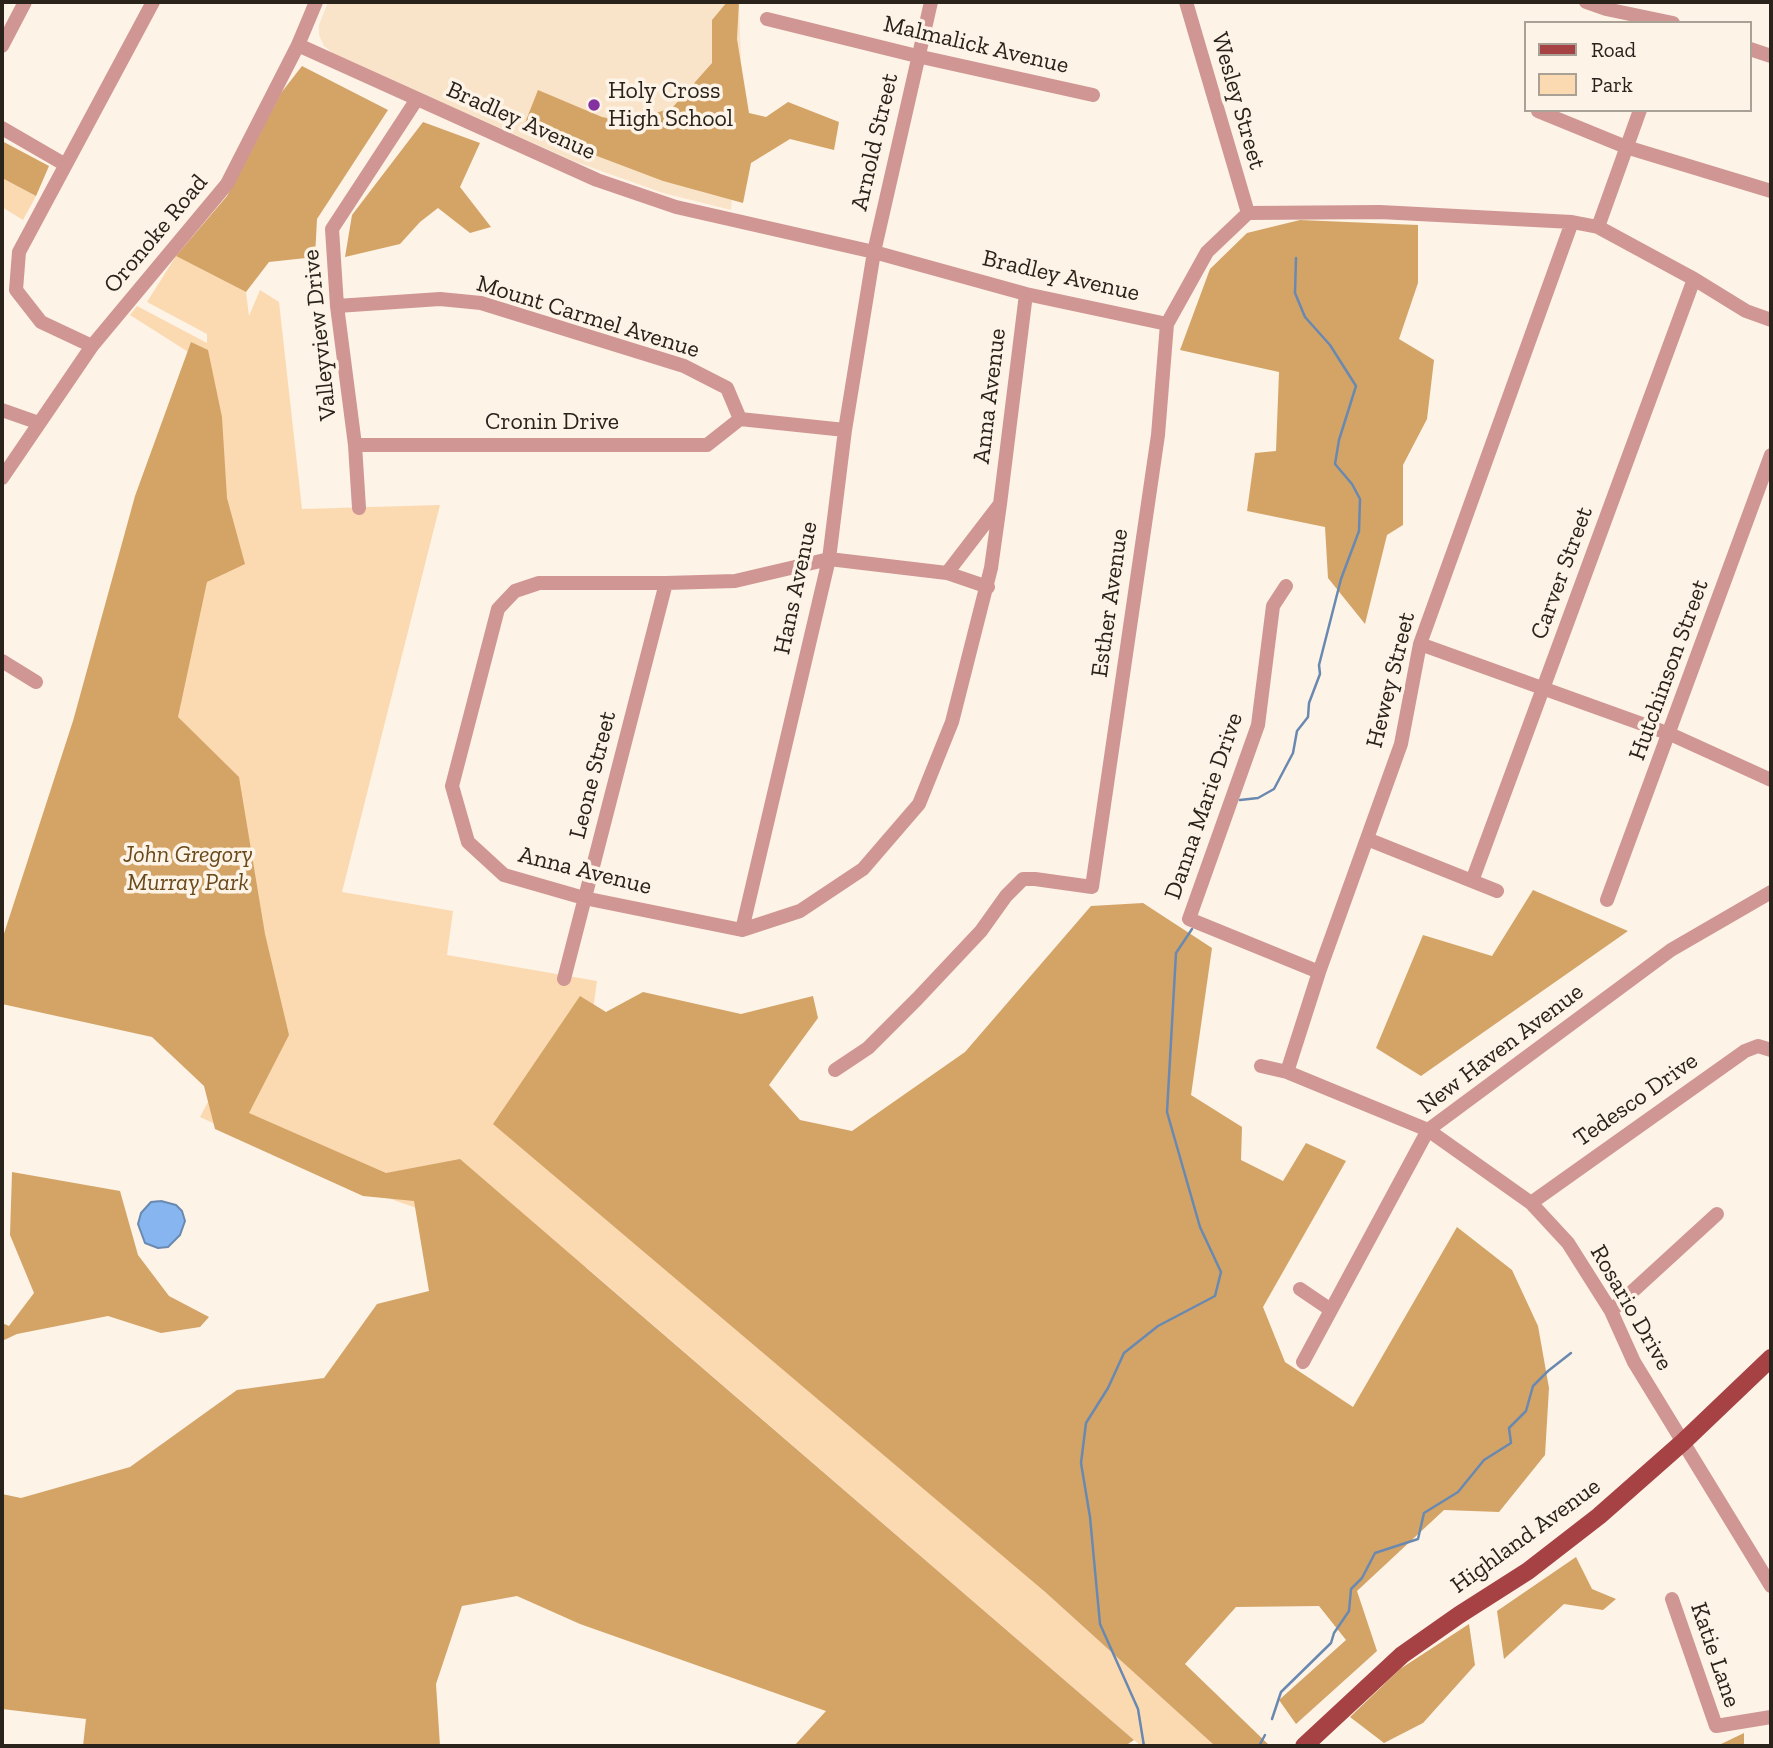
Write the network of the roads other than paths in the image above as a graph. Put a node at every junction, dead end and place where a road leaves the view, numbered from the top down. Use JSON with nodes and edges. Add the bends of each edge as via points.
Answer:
{"nodes":[{"id":1,"x":25,"y":2,"type":"edge"},
{"id":2,"x":153,"y":2,"type":"edge"},
{"id":3,"x":316,"y":2,"type":"edge"},
{"id":4,"x":931,"y":2,"type":"edge"},
{"id":5,"x":1185,"y":2,"type":"edge"},
{"id":6,"x":1586,"y":2,"type":"edge"},
{"id":7,"x":767,"y":19,"type":"dead end"},
{"id":8,"x":1663,"y":21,"type":"edge"},
{"id":9,"x":298,"y":45,"type":"junction"},
{"id":10,"x":2,"y":46,"type":"edge"},
{"id":11,"x":1752,"y":50,"type":"edge"},
{"id":12,"x":917,"y":56,"type":"junction"},
{"id":13,"x":1771,"y":56,"type":"edge"},
{"id":14,"x":1093,"y":95,"type":"dead end"},
{"id":15,"x":417,"y":99,"type":"junction"},
{"id":16,"x":1540,"y":112,"type":"edge"},
{"id":17,"x":1639,"y":112,"type":"edge"},
{"id":18,"x":2,"y":128,"type":"edge"},
{"id":19,"x":1626,"y":147,"type":"junction"},
{"id":20,"x":64,"y":164,"type":"junction"},
{"id":21,"x":1771,"y":191,"type":"edge"},
{"id":22,"x":1248,"y":213,"type":"junction"},
{"id":23,"x":1572,"y":222,"type":"junction"},
{"id":24,"x":1598,"y":227,"type":"junction"},
{"id":25,"x":874,"y":252,"type":"junction"},
{"id":26,"x":1693,"y":279,"type":"junction"},
{"id":27,"x":1026,"y":294,"type":"junction"},
{"id":28,"x":337,"y":306,"type":"junction"},
{"id":29,"x":1771,"y":320,"type":"edge"},
{"id":30,"x":1167,"y":324,"type":"junction"},
{"id":31,"x":92,"y":346,"type":"junction"},
{"id":32,"x":2,"y":410,"type":"edge"},
{"id":33,"x":740,"y":419,"type":"junction"},
{"id":34,"x":39,"y":423,"type":"junction"},
{"id":35,"x":845,"y":430,"type":"junction"},
{"id":36,"x":355,"y":445,"type":"junction"},
{"id":37,"x":1771,"y":455,"type":"edge"},
{"id":38,"x":2,"y":478,"type":"edge"},
{"id":39,"x":1000,"y":504,"type":"junction"},
{"id":40,"x":359,"y":508,"type":"dead end"},
{"id":41,"x":829,"y":559,"type":"junction"},
{"id":42,"x":947,"y":573,"type":"junction"},
{"id":43,"x":666,"y":583,"type":"junction"},
{"id":44,"x":1286,"y":586,"type":"dead end"},
{"id":45,"x":988,"y":587,"type":"junction"},
{"id":46,"x":1420,"y":645,"type":"junction"},
{"id":47,"x":2,"y":661,"type":"edge"},
{"id":48,"x":36,"y":682,"type":"dead end"},
{"id":49,"x":1544,"y":690,"type":"junction"},
{"id":50,"x":1670,"y":734,"type":"junction"},
{"id":51,"x":1771,"y":780,"type":"edge"},
{"id":52,"x":1367,"y":839,"type":"junction"},
{"id":53,"x":1472,"y":881,"type":"junction"},
{"id":54,"x":1497,"y":891,"type":"dead end"},
{"id":55,"x":1771,"y":892,"type":"edge"},
{"id":56,"x":584,"y":898,"type":"junction"},
{"id":57,"x":1607,"y":900,"type":"dead end"},
{"id":58,"x":741,"y":930,"type":"junction"},
{"id":59,"x":1319,"y":972,"type":"junction"},
{"id":60,"x":564,"y":979,"type":"dead end"},
{"id":61,"x":1771,"y":1050,"type":"edge"},
{"id":62,"x":1261,"y":1066,"type":"dead end"},
{"id":63,"x":835,"y":1070,"type":"dead end"},
{"id":64,"x":1287,"y":1072,"type":"junction"},
{"id":65,"x":1429,"y":1130,"type":"junction"},
{"id":66,"x":1531,"y":1203,"type":"junction"},
{"id":67,"x":1717,"y":1214,"type":"dead end"},
{"id":68,"x":1300,"y":1289,"type":"dead end"},
{"id":69,"x":1331,"y":1310,"type":"junction"},
{"id":70,"x":1611,"y":1311,"type":"junction"},
{"id":71,"x":1771,"y":1358,"type":"edge"},
{"id":72,"x":1303,"y":1362,"type":"dead end"},
{"id":73,"x":1683,"y":1441,"type":"junction"},
{"id":74,"x":1771,"y":1586,"type":"edge"},
{"id":75,"x":1672,"y":1599,"type":"dead end"},
{"id":76,"x":1771,"y":1717,"type":"edge"},
{"id":77,"x":1304,"y":1746,"type":"edge"}],
"edges":[{"from":1,"to":10,"type":"street"},
{"from":2,"to":20,"type":"street"},
{"from":3,"to":9,"type":"street","name":"Oronoke Road"},
{"from":4,"to":12,"type":"street","name":"Arnold Street"},
{"from":5,"to":22,"type":"street","name":"Wesley Street"},
{"from":6,"to":8,"type":"street"},
{"from":7,"to":12,"type":"street","name":"Malmalick Avenue"},
{"from":9,"to":15,"type":"street","name":"Bradley Avenue"},
{"from":9,"to":31,"type":"street","name":"Oronoke Road","via":[[227,184]]},
{"from":11,"to":13,"type":"street"},
{"from":12,"to":14,"type":"street","name":"Malmalick Avenue"},
{"from":12,"to":25,"type":"street","name":"Arnold Street"},
{"from":15,"to":25,"type":"street","name":"Bradley Avenue","via":[[597,180],[676,207]]},
{"from":15,"to":28,"type":"street","name":"Valleyview Drive","via":[[332,229]]},
{"from":16,"to":19,"type":"street"},
{"from":17,"to":19,"type":"street"},
{"from":18,"to":20,"type":"street"},
{"from":19,"to":21,"type":"street"},
{"from":19,"to":24,"type":"street"},
{"from":20,"to":31,"type":"street","via":[[19,252],[16,290],[41,322]]},
{"from":22,"to":23,"type":"street","via":[[1380,212]]},
{"from":22,"to":30,"type":"street","name":"Bradley Avenue","via":[[1207,252]]},
{"from":23,"to":24,"type":"street"},
{"from":23,"to":46,"type":"street","name":"Hewey Street"},
{"from":24,"to":26,"type":"street"},
{"from":25,"to":27,"type":"street","name":"Bradley Avenue"},
{"from":25,"to":35,"type":"street","name":"Hans Avenue"},
{"from":26,"to":29,"type":"street","via":[[1746,311]]},
{"from":26,"to":49,"type":"street","name":"Carver Street"},
{"from":27,"to":30,"type":"street","name":"Bradley Avenue"},
{"from":27,"to":39,"type":"street","name":"Anna Avenue"},
{"from":28,"to":33,"type":"street","name":"Mount Carmel Avenue","via":[[440,299],[481,303],[684,366],[727,388]]},
{"from":28,"to":36,"type":"street","name":"Valleyview Drive"},
{"from":30,"to":63,"type":"street","name":"Esther Avenue","via":[[1157,435],[1092,887],[1027,878],[868,1048]]},
{"from":31,"to":34,"type":"street","name":"Oronoke Road"},
{"from":32,"to":34,"type":"street"},
{"from":33,"to":35,"type":"street"},
{"from":33,"to":36,"type":"street","name":"Cronin Drive","via":[[707,445]]},
{"from":34,"to":38,"type":"street","name":"Oronoke Road"},
{"from":35,"to":41,"type":"street","name":"Hans Avenue"},
{"from":36,"to":40,"type":"street","name":"Valleyview Drive"},
{"from":37,"to":50,"type":"street","name":"Hutchinson Street"},
{"from":39,"to":42,"type":"street"},
{"from":39,"to":45,"type":"street","name":"Anna Avenue"},
{"from":41,"to":42,"type":"street","name":"Anna Avenue"},
{"from":41,"to":43,"type":"street","name":"Anna Avenue","via":[[735,581]]},
{"from":41,"to":58,"type":"street","name":"Hans Avenue"},
{"from":42,"to":45,"type":"street","name":"Anna Avenue"},
{"from":43,"to":56,"type":"street","name":"Leone Street"},
{"from":43,"to":56,"type":"street","name":"Anna Avenue","via":[[539,583],[515,592],[498,609],[452,786],[468,842],[504,876]]},
{"from":44,"to":59,"type":"street","name":"Danna Marie Drive","via":[[1273,606],[1258,725],[1189,919]]},
{"from":45,"to":58,"type":"street","name":"Anna Avenue","via":[[952,722],[919,804],[863,869],[800,911]]},
{"from":46,"to":49,"type":"street"},
{"from":46,"to":52,"type":"street","name":"Hewey Street","via":[[1401,744]]},
{"from":47,"to":48,"type":"street"},
{"from":49,"to":50,"type":"street"},
{"from":49,"to":53,"type":"street","name":"Carver Street"},
{"from":50,"to":51,"type":"street"},
{"from":50,"to":57,"type":"street","name":"Hutchinson Street"},
{"from":52,"to":53,"type":"street"},
{"from":52,"to":59,"type":"street","name":"Hewey Street"},
{"from":53,"to":54,"type":"street"},
{"from":55,"to":65,"type":"street","name":"New Haven Avenue","via":[[1671,950]]},
{"from":56,"to":58,"type":"street","name":"Anna Avenue"},
{"from":56,"to":60,"type":"street","name":"Leone Street"},
{"from":59,"to":64,"type":"street","name":"Hewey Street"},
{"from":61,"to":66,"type":"street","name":"Tedesco Drive","via":[[1758,1046],[1745,1051]]},
{"from":62,"to":64,"type":"street","name":"Rosario Drive"},
{"from":64,"to":65,"type":"street","name":"Rosario Drive"},
{"from":65,"to":66,"type":"street","name":"Rosario Drive"},
{"from":65,"to":69,"type":"street","name":"New Haven Avenue"},
{"from":66,"to":70,"type":"street","name":"Rosario Drive","via":[[1568,1243]]},
{"from":67,"to":70,"type":"street"},
{"from":68,"to":69,"type":"street"},
{"from":69,"to":72,"type":"street","name":"New Haven Avenue"},
{"from":70,"to":73,"type":"street","name":"Rosario Drive","via":[[1634,1362]]},
{"from":71,"to":73,"type":"main road","name":"Highland Avenue"},
{"from":73,"to":74,"type":"street","name":"Rosario Drive"},
{"from":73,"to":77,"type":"main road","name":"Highland Avenue","via":[[1552,1553],[1402,1655]]},
{"from":75,"to":76,"type":"street","name":"Katie Lane","via":[[1716,1726]]}]}
